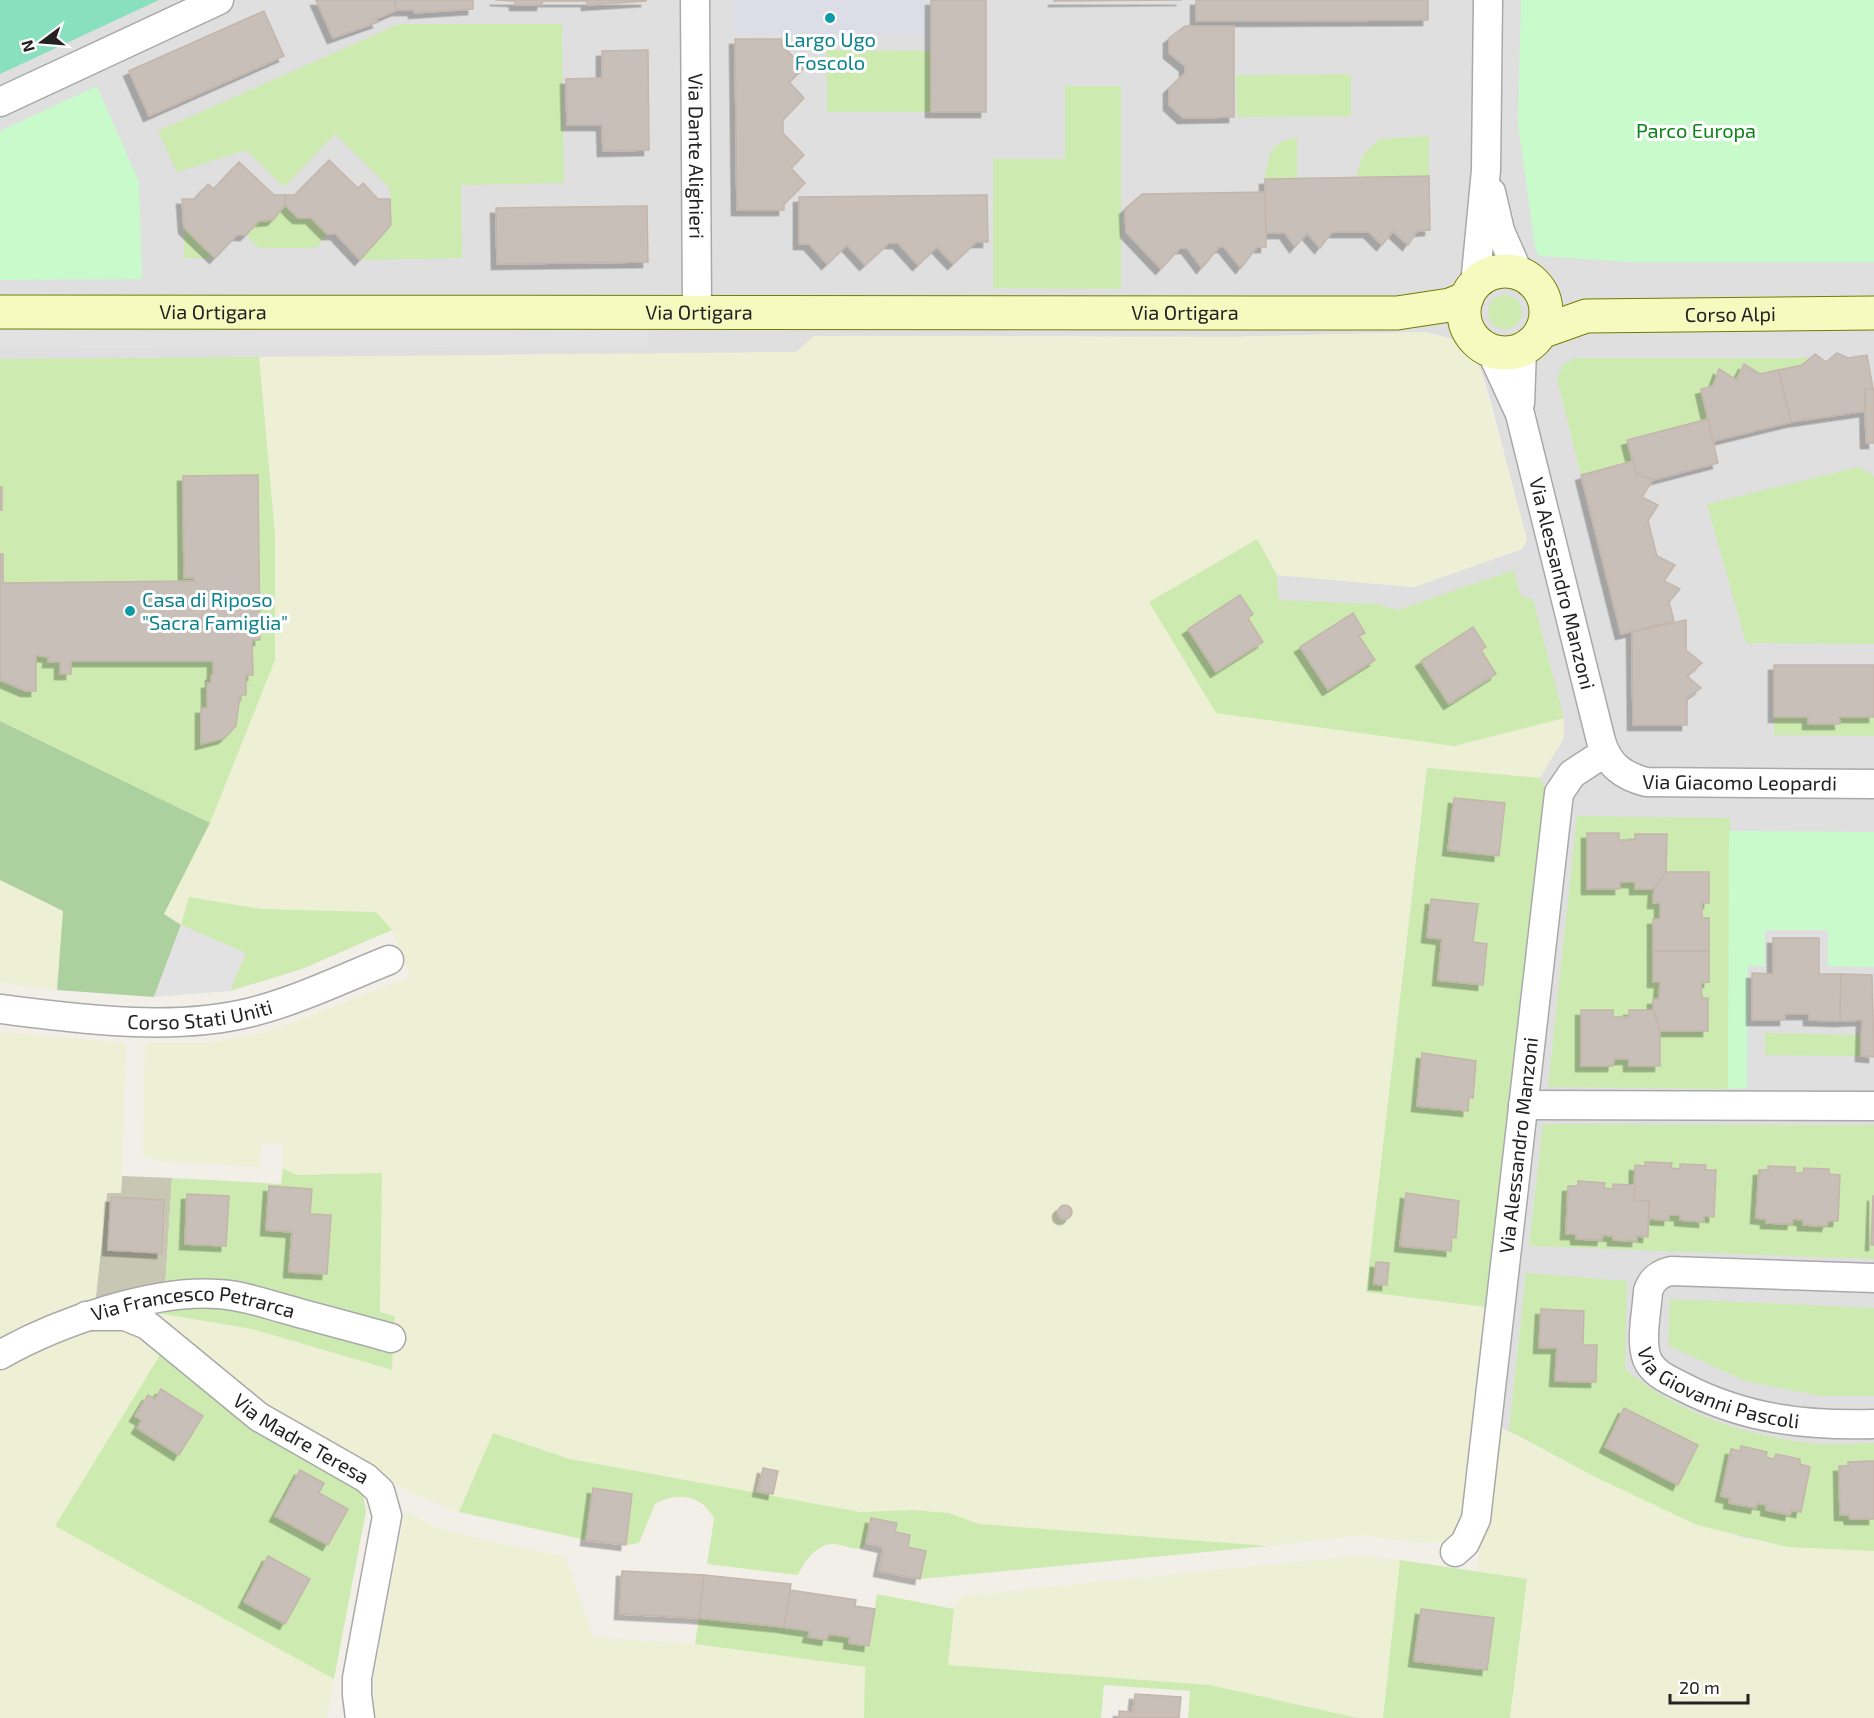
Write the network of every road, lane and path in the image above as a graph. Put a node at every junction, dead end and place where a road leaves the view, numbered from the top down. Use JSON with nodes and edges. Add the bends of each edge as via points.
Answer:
{"nodes":[{"id":1,"x":219,"y":0,"type":"edge"},
{"id":2,"x":695,"y":0,"type":"edge"},
{"id":3,"x":1488,"y":0,"type":"edge"},
{"id":4,"x":0,"y":102,"type":"edge"},
{"id":5,"x":1486,"y":170,"type":"junction"},
{"id":6,"x":1530,"y":283,"type":"junction"},
{"id":7,"x":697,"y":311,"type":"junction"},
{"id":8,"x":0,"y":312,"type":"edge"},
{"id":9,"x":1874,"y":313,"type":"edge"},
{"id":10,"x":1586,"y":316,"type":"junction"},
{"id":11,"x":1494,"y":324,"type":"junction"},
{"id":12,"x":1607,"y":758,"type":"junction"},
{"id":13,"x":1874,"y":784,"type":"edge"},
{"id":14,"x":390,"y":960,"type":"dead end"},
{"id":15,"x":0,"y":1009,"type":"edge"},
{"id":16,"x":1523,"y":1105,"type":"junction"},
{"id":17,"x":1874,"y":1106,"type":"edge"},
{"id":18,"x":1874,"y":1278,"type":"edge"},
{"id":19,"x":86,"y":1316,"type":"junction"},
{"id":20,"x":391,"y":1338,"type":"dead end"},
{"id":21,"x":3,"y":1350,"type":"edge"},
{"id":22,"x":1874,"y":1424,"type":"edge"},
{"id":23,"x":1455,"y":1552,"type":"dead end"},
{"id":24,"x":360,"y":1718,"type":"edge"}],
"edges":[{"from":1,"to":4,"type":"street"},
{"from":2,"to":7,"type":"street","name":"Via Dante Alighieri"},
{"from":3,"to":5,"type":"street"},
{"from":5,"to":6,"type":"street","via":[[1500,231]]},
{"from":5,"to":11,"type":"street"},
{"from":6,"to":10,"type":"street","name":"Corso Alpi","via":[[1564,309]]},
{"from":6,"to":11,"type":"street","via":[[1546,305]]},
{"from":6,"to":11,"type":"street","via":[[1503,271],[1488,275]]},
{"from":7,"to":8,"type":"street","name":"Via Ortigara"},
{"from":7,"to":11,"type":"street","name":"Via Ortigara","via":[[1397,313],[1450,304]]},
{"from":9,"to":10,"type":"street","name":"Corso Alpi"},
{"from":10,"to":11,"type":"street","name":"Corso Alpi"},
{"from":11,"to":12,"type":"street","name":"Via Alessandro Manzoni"},
{"from":12,"to":13,"type":"street","name":"Via Giacomo Leopardi","via":[[1635,779],[1646,782]]},
{"from":12,"to":16,"type":"street","name":"Via Alessandro Manzoni","via":[[1572,774],[1559,794]]},
{"from":14,"to":15,"type":"street","name":"Corso Stati Uniti","via":[[280,1004],[228,1017],[132,1020]]},
{"from":16,"to":17,"type":"street"},
{"from":16,"to":23,"type":"street","name":"Via Alessandro Manzoni","via":[[1476,1519],[1465,1543]]},
{"from":18,"to":22,"type":"street","name":"Via Giovanni Pascoli","via":[[1671,1271],[1651,1283],[1648,1291],[1645,1348],[1651,1365],[1663,1377],[1722,1406],[1813,1425]]},
{"from":19,"to":20,"type":"street","name":"Via Francesco Petrarca","via":[[171,1297],[219,1294]]},
{"from":19,"to":21,"type":"street","name":"Via Francesco Petrarca"},
{"from":19,"to":24,"type":"street","name":"Via Madre Teresa","via":[[125,1316],[147,1325],[260,1417],[357,1471],[380,1491],[387,1516],[357,1678]]}]}
